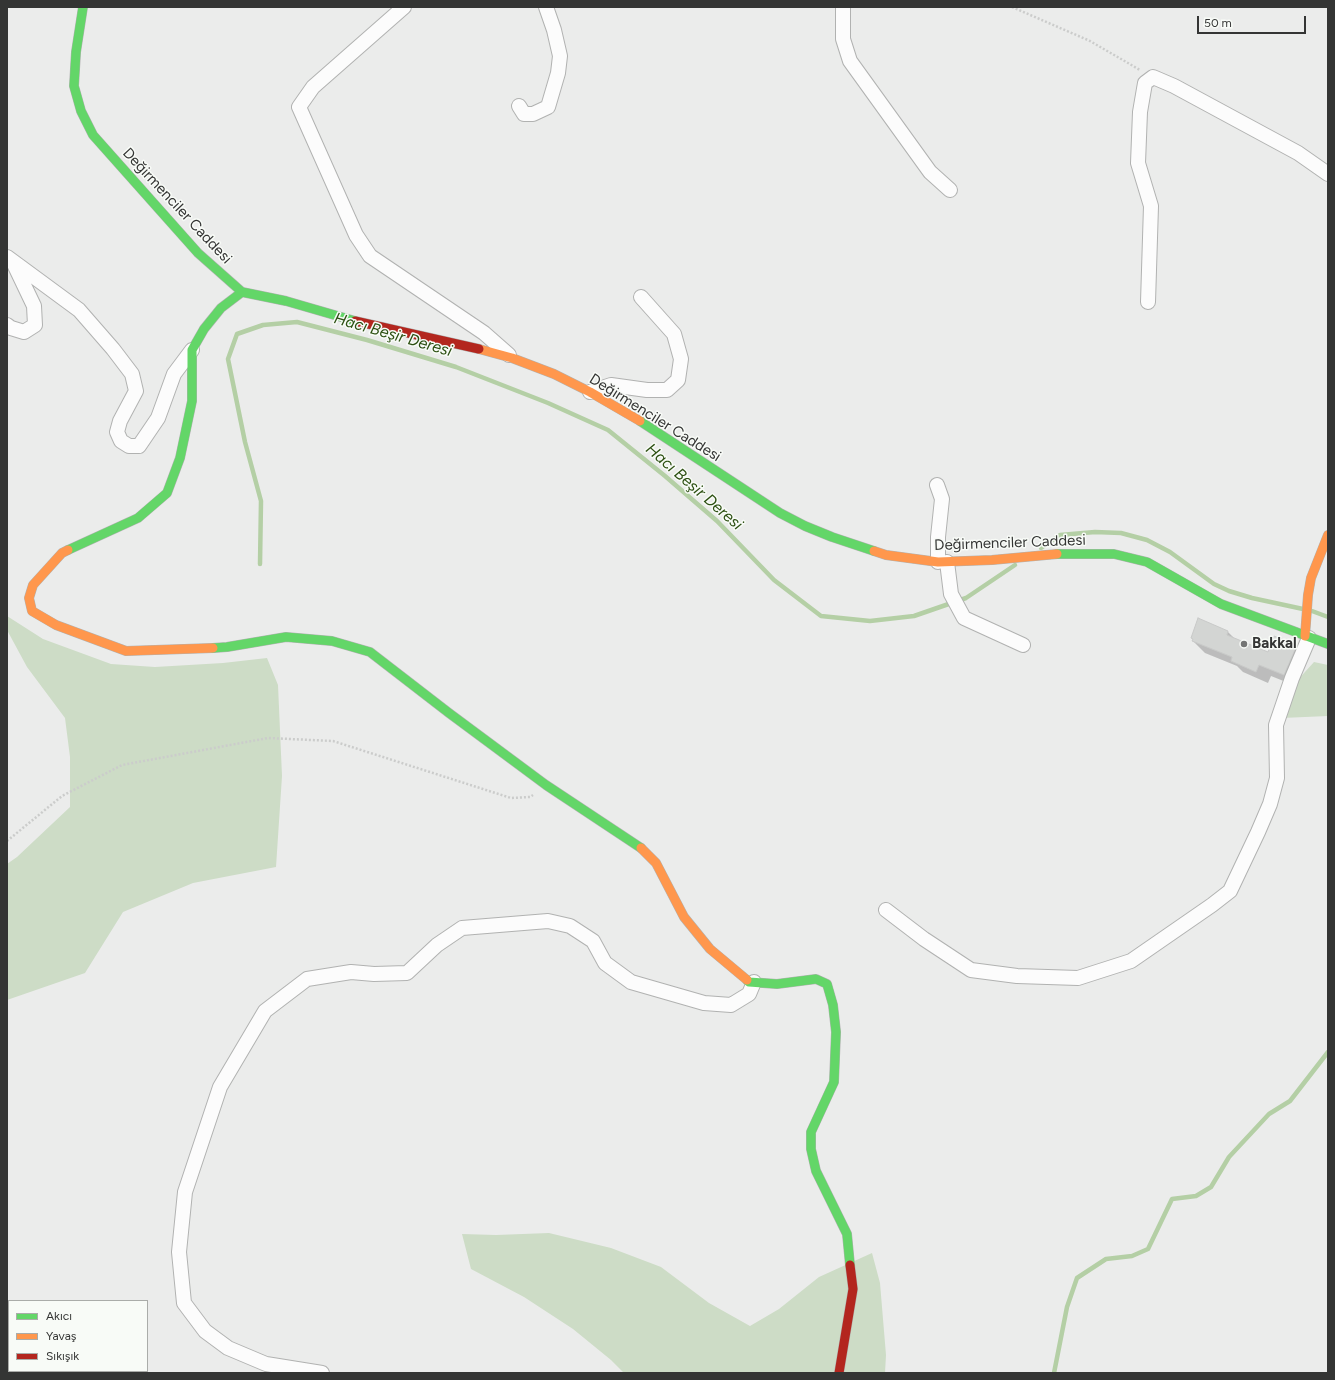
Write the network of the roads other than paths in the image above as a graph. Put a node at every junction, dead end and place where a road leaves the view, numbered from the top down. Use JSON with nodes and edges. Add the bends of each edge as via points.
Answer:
{"nodes":[{"id":1,"x":83,"y":7,"type":"edge"},
{"id":2,"x":404,"y":7,"type":"edge"},
{"id":3,"x":546,"y":7,"type":"edge"},
{"id":4,"x":843,"y":7,"type":"edge"},
{"id":5,"x":518,"y":106,"type":"dead end"},
{"id":6,"x":1328,"y":174,"type":"edge"},
{"id":7,"x":950,"y":190,"type":"dead end"},
{"id":8,"x":9,"y":258,"type":"edge"},
{"id":9,"x":242,"y":292,"type":"junction"},
{"id":10,"x":641,"y":297,"type":"dead end"},
{"id":11,"x":1148,"y":302,"type":"dead end"},
{"id":12,"x":7,"y":325,"type":"edge"},
{"id":13,"x":192,"y":350,"type":"junction"},
{"id":14,"x":512,"y":358,"type":"junction"},
{"id":15,"x":590,"y":392,"type":"junction"},
{"id":16,"x":937,"y":485,"type":"dead end"},
{"id":17,"x":1328,"y":535,"type":"edge"},
{"id":18,"x":942,"y":562,"type":"junction"},
{"id":19,"x":1307,"y":637,"type":"junction"},
{"id":20,"x":1328,"y":644,"type":"edge"},
{"id":21,"x":1023,"y":645,"type":"dead end"},
{"id":22,"x":886,"y":910,"type":"dead end"},
{"id":23,"x":754,"y":982,"type":"junction"},
{"id":24,"x":322,"y":1373,"type":"edge"},
{"id":25,"x":839,"y":1373,"type":"edge"}],
"edges":[{"from":1,"to":9,"type":"street","name":"Değirmenciler Caddesi","via":[[74,86],[81,111],[93,135],[198,252]]},
{"from":2,"to":14,"type":"street","via":[[313,87],[299,108],[356,235],[370,256],[484,333]]},
{"from":3,"to":5,"type":"street","via":[[560,56],[558,73],[548,107],[533,114],[524,114]]},
{"from":4,"to":7,"type":"street","via":[[843,39],[850,61],[930,172]]},
{"from":6,"to":11,"type":"street","via":[[1298,153],[1153,77],[1145,83],[1140,112],[1138,163],[1150,206]]},
{"from":8,"to":12,"type":"street","via":[[34,306],[35,325],[24,332]]},
{"from":8,"to":13,"type":"street","via":[[79,310],[132,374],[136,391],[117,432],[120,441],[129,446],[139,446],[158,418],[174,374]]},
{"from":9,"to":13,"type":"street","via":[[221,308],[204,329]]},
{"from":9,"to":14,"type":"street","name":"Değirmenciler Caddesi"},
{"from":10,"to":15,"type":"street","via":[[674,334],[681,359],[678,380],[667,390],[611,385]]},
{"from":13,"to":23,"type":"street","via":[[192,401],[180,458],[167,493],[138,518],[62,552],[33,585],[29,598],[32,611],[56,625],[126,651],[228,647],[286,637],[332,641],[370,652],[546,785],[643,849],[656,863],[684,917],[710,949],[749,982]]},
{"from":14,"to":15,"type":"street","name":"Değirmenciler Caddesi","via":[[554,374]]},
{"from":15,"to":18,"type":"street","name":"Değirmenciler Caddesi","via":[[627,413],[780,513],[805,526],[886,555]]},
{"from":16,"to":18,"type":"street","via":[[942,499],[938,537]]},
{"from":17,"to":19,"type":"street","via":[[1311,578]]},
{"from":18,"to":19,"type":"street","name":"Değirmenciler Caddesi","via":[[1068,553],[1114,554],[1147,562],[1221,604]]},
{"from":18,"to":21,"type":"street","via":[[951,594],[964,618]]},
{"from":19,"to":20,"type":"street","name":"Değirmenciler Caddesi"},
{"from":19,"to":22,"type":"street","via":[[1276,725],[1277,778],[1270,804],[1230,891],[1131,961],[1078,978],[1017,976],[971,970]]},
{"from":23,"to":24,"type":"street","via":[[749,994],[731,1005],[704,1003],[631,982],[606,963],[593,941],[570,926],[548,921],[462,928],[437,945],[407,973],[351,972],[307,979],[265,1011],[220,1087],[185,1192],[178,1252],[184,1303],[205,1331],[228,1348],[266,1364]]},
{"from":23,"to":25,"type":"street","via":[[777,984],[816,979],[827,984],[833,1005],[836,1032],[834,1082],[811,1132],[811,1149],[816,1171],[847,1234],[853,1289]]}]}
